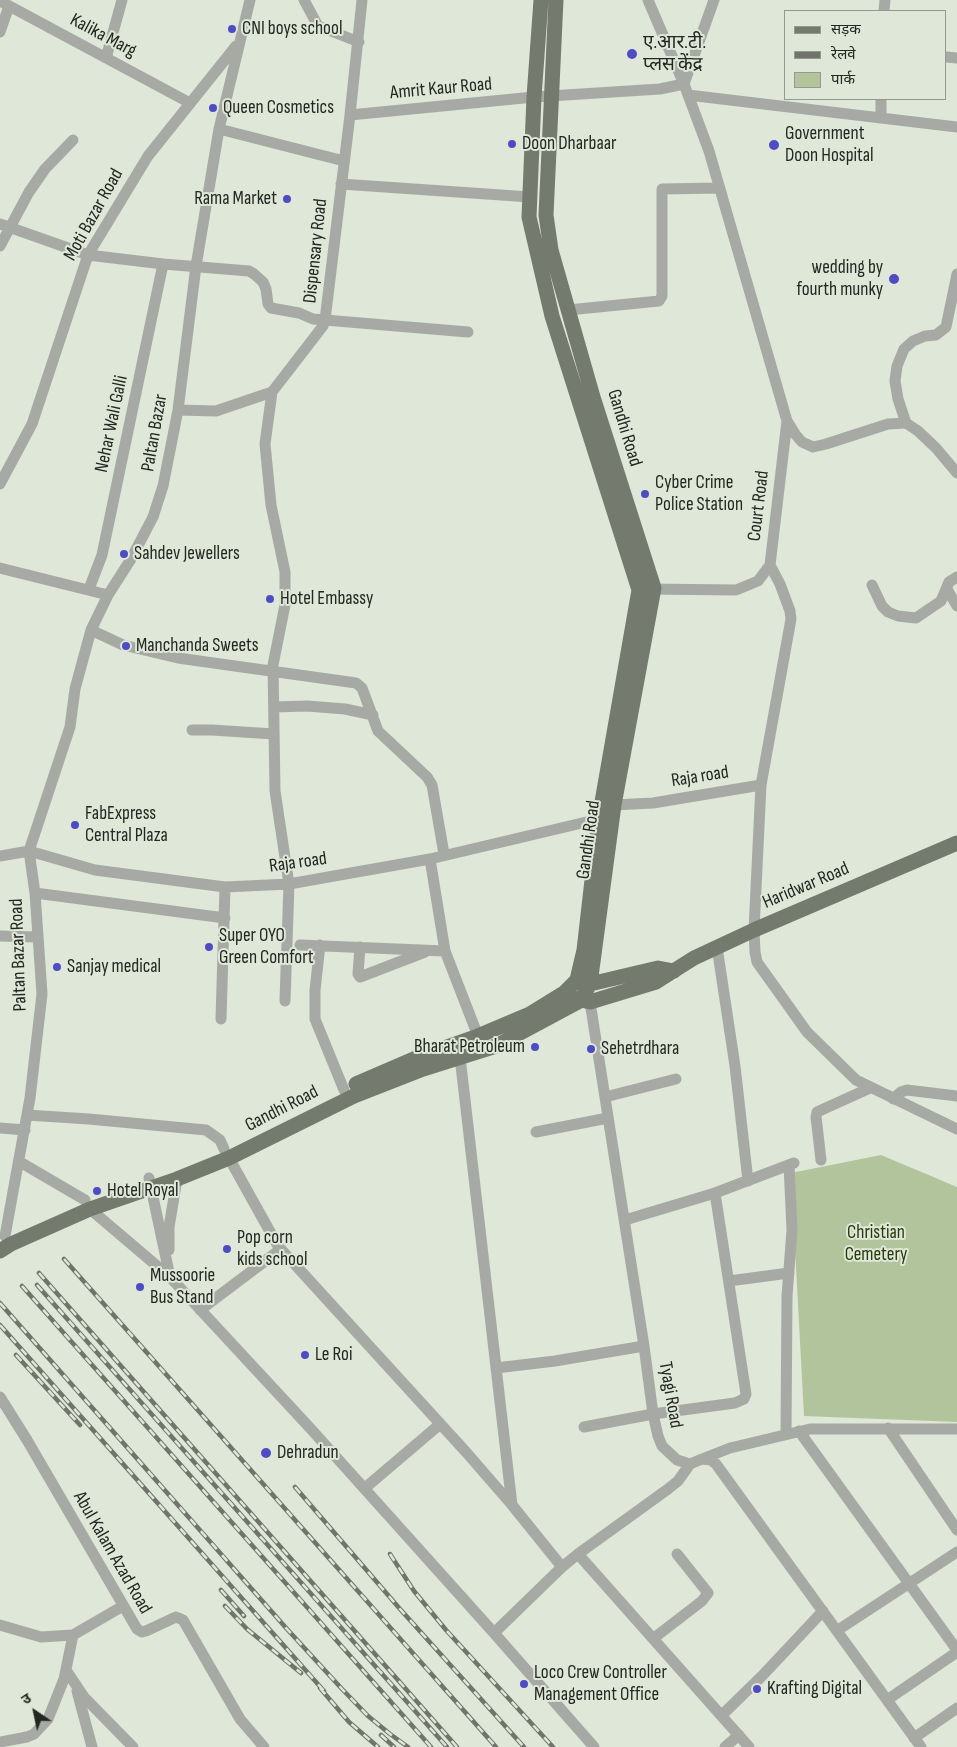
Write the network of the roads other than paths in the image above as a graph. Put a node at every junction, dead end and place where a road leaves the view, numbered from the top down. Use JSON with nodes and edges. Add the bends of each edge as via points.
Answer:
{"nodes":[{"id":1,"x":122,"y":0,"type":"edge"},
{"id":2,"x":250,"y":0,"type":"edge"},
{"id":3,"x":304,"y":0,"type":"edge"},
{"id":4,"x":362,"y":0,"type":"edge"},
{"id":5,"x":541,"y":0,"type":"edge"},
{"id":6,"x":556,"y":0,"type":"edge"},
{"id":7,"x":648,"y":0,"type":"edge"},
{"id":8,"x":714,"y":0,"type":"edge"},
{"id":9,"x":4,"y":3,"type":"edge"},
{"id":10,"x":0,"y":32,"type":"edge"},
{"id":11,"x":239,"y":42,"type":"junction"},
{"id":12,"x":359,"y":42,"type":"junction"},
{"id":13,"x":106,"y":58,"type":"junction"},
{"id":14,"x":686,"y":89,"type":"junction"},
{"id":15,"x":551,"y":97,"type":"junction"},
{"id":16,"x":534,"y":98,"type":"junction"},
{"id":17,"x":881,"y":100,"type":"edge"},
{"id":18,"x":190,"y":103,"type":"junction"},
{"id":19,"x":350,"y":115,"type":"junction"},
{"id":20,"x":880,"y":118,"type":"junction"},
{"id":21,"x":957,"y":127,"type":"edge"},
{"id":22,"x":219,"y":128,"type":"junction"},
{"id":23,"x":73,"y":140,"type":"dead end"},
{"id":24,"x":344,"y":161,"type":"junction"},
{"id":25,"x":341,"y":184,"type":"junction"},
{"id":26,"x":719,"y":188,"type":"junction"},
{"id":27,"x":530,"y":197,"type":"junction"},
{"id":28,"x":6,"y":226,"type":"edge"},
{"id":29,"x":0,"y":246,"type":"edge"},
{"id":30,"x":88,"y":255,"type":"junction"},
{"id":31,"x":163,"y":264,"type":"junction"},
{"id":32,"x":196,"y":266,"type":"junction"},
{"id":33,"x":957,"y":274,"type":"edge"},
{"id":34,"x":568,"y":310,"type":"junction"},
{"id":35,"x":326,"y":320,"type":"junction"},
{"id":36,"x":468,"y":332,"type":"dead end"},
{"id":37,"x":272,"y":392,"type":"junction"},
{"id":38,"x":178,"y":410,"type":"junction"},
{"id":39,"x":787,"y":421,"type":"junction"},
{"id":40,"x":906,"y":423,"type":"junction"},
{"id":41,"x":957,"y":473,"type":"edge"},
{"id":42,"x":0,"y":484,"type":"edge"},
{"id":43,"x":770,"y":565,"type":"junction"},
{"id":44,"x":0,"y":568,"type":"edge"},
{"id":45,"x":957,"y":577,"type":"edge"},
{"id":46,"x":872,"y":584,"type":"dead end"},
{"id":47,"x":89,"y":589,"type":"junction"},
{"id":48,"x":646,"y":589,"type":"junction"},
{"id":49,"x":947,"y":590,"type":"junction"},
{"id":50,"x":108,"y":594,"type":"junction"},
{"id":51,"x":957,"y":606,"type":"edge"},
{"id":52,"x":91,"y":630,"type":"junction"},
{"id":53,"x":273,"y":671,"type":"junction"},
{"id":54,"x":274,"y":707,"type":"junction"},
{"id":55,"x":373,"y":715,"type":"junction"},
{"id":56,"x":192,"y":730,"type":"dead end"},
{"id":57,"x":274,"y":734,"type":"junction"},
{"id":58,"x":761,"y":785,"type":"junction"},
{"id":59,"x":614,"y":805,"type":"junction"},
{"id":60,"x":599,"y":819,"type":"junction"},
{"id":61,"x":957,"y":843,"type":"edge"},
{"id":62,"x":29,"y":852,"type":"junction"},
{"id":63,"x":444,"y":854,"type":"junction"},
{"id":64,"x":0,"y":856,"type":"edge"},
{"id":65,"x":430,"y":859,"type":"junction"},
{"id":66,"x":289,"y":884,"type":"junction"},
{"id":67,"x":225,"y":887,"type":"junction"},
{"id":68,"x":35,"y":893,"type":"junction"},
{"id":69,"x":225,"y":918,"type":"junction"},
{"id":70,"x":754,"y":930,"type":"junction"},
{"id":71,"x":0,"y":936,"type":"edge"},
{"id":72,"x":37,"y":937,"type":"junction"},
{"id":73,"x":300,"y":945,"type":"dead end"},
{"id":74,"x":320,"y":945,"type":"junction"},
{"id":75,"x":717,"y":947,"type":"junction"},
{"id":76,"x":360,"y":948,"type":"junction"},
{"id":77,"x":429,"y":951,"type":"junction"},
{"id":78,"x":446,"y":951,"type":"junction"},
{"id":79,"x":674,"y":971,"type":"junction"},
{"id":80,"x":584,"y":982,"type":"junction"},
{"id":81,"x":564,"y":993,"type":"junction"},
{"id":82,"x":285,"y":1001,"type":"dead end"},
{"id":83,"x":585,"y":1002,"type":"junction"},
{"id":84,"x":221,"y":1019,"type":"dead end"},
{"id":85,"x":478,"y":1036,"type":"junction"},
{"id":86,"x":460,"y":1057,"type":"junction"},
{"id":87,"x":676,"y":1079,"type":"dead end"},
{"id":88,"x":870,"y":1088,"type":"junction"},
{"id":89,"x":344,"y":1090,"type":"junction"},
{"id":90,"x":957,"y":1096,"type":"edge"},
{"id":91,"x":605,"y":1097,"type":"junction"},
{"id":92,"x":893,"y":1099,"type":"junction"},
{"id":93,"x":27,"y":1115,"type":"junction"},
{"id":94,"x":608,"y":1118,"type":"junction"},
{"id":95,"x":0,"y":1128,"type":"edge"},
{"id":96,"x":957,"y":1129,"type":"edge"},
{"id":97,"x":25,"y":1130,"type":"junction"},
{"id":98,"x":536,"y":1132,"type":"dead end"},
{"id":99,"x":227,"y":1154,"type":"junction"},
{"id":100,"x":821,"y":1160,"type":"dead end"},
{"id":101,"x":20,"y":1162,"type":"junction"},
{"id":102,"x":177,"y":1179,"type":"junction"},
{"id":103,"x":748,"y":1181,"type":"junction"},
{"id":104,"x":150,"y":1183,"type":"junction"},
{"id":105,"x":715,"y":1193,"type":"junction"},
{"id":106,"x":88,"y":1205,"type":"junction"},
{"id":107,"x":625,"y":1220,"type":"junction"},
{"id":108,"x":3,"y":1237,"type":"edge"},
{"id":109,"x":280,"y":1249,"type":"junction"},
{"id":110,"x":0,"y":1251,"type":"edge"},
{"id":111,"x":789,"y":1273,"type":"junction"},
{"id":112,"x":170,"y":1277,"type":"junction"},
{"id":113,"x":729,"y":1282,"type":"junction"},
{"id":114,"x":200,"y":1310,"type":"junction"},
{"id":115,"x":644,"y":1346,"type":"junction"},
{"id":116,"x":496,"y":1368,"type":"junction"},
{"id":117,"x":0,"y":1397,"type":"edge"},
{"id":118,"x":653,"y":1414,"type":"junction"},
{"id":119,"x":440,"y":1425,"type":"junction"},
{"id":120,"x":584,"y":1427,"type":"dead end"},
{"id":121,"x":888,"y":1428,"type":"junction"},
{"id":122,"x":957,"y":1428,"type":"edge"},
{"id":123,"x":799,"y":1431,"type":"junction"},
{"id":124,"x":786,"y":1434,"type":"junction"},
{"id":125,"x":702,"y":1459,"type":"junction"},
{"id":126,"x":690,"y":1464,"type":"junction"},
{"id":127,"x":365,"y":1488,"type":"junction"},
{"id":128,"x":512,"y":1505,"type":"junction"},
{"id":129,"x":957,"y":1530,"type":"edge"},
{"id":130,"x":957,"y":1552,"type":"edge"},
{"id":131,"x":578,"y":1554,"type":"junction"},
{"id":132,"x":677,"y":1554,"type":"dead end"},
{"id":133,"x":562,"y":1567,"type":"junction"},
{"id":134,"x":909,"y":1584,"type":"junction"},
{"id":135,"x":123,"y":1606,"type":"junction"},
{"id":136,"x":824,"y":1612,"type":"junction"},
{"id":137,"x":0,"y":1625,"type":"edge"},
{"id":138,"x":838,"y":1630,"type":"junction"},
{"id":139,"x":494,"y":1632,"type":"junction"},
{"id":140,"x":73,"y":1635,"type":"junction"},
{"id":141,"x":654,"y":1638,"type":"junction"},
{"id":142,"x":957,"y":1651,"type":"edge"},
{"id":143,"x":66,"y":1670,"type":"junction"},
{"id":144,"x":77,"y":1688,"type":"junction"},
{"id":145,"x":887,"y":1700,"type":"junction"},
{"id":146,"x":957,"y":1708,"type":"edge"},
{"id":147,"x":722,"y":1715,"type":"junction"},
{"id":148,"x":739,"y":1735,"type":"junction"},
{"id":149,"x":0,"y":1742,"type":"edge"},
{"id":150,"x":917,"y":1742,"type":"edge"},
{"id":151,"x":92,"y":1747,"type":"edge"},
{"id":152,"x":133,"y":1747,"type":"edge"},
{"id":153,"x":264,"y":1747,"type":"edge"},
{"id":154,"x":594,"y":1747,"type":"edge"},
{"id":155,"x":725,"y":1747,"type":"edge"},
{"id":156,"x":749,"y":1747,"type":"edge"}],
"edges":[{"from":1,"to":13,"type":"street"},
{"from":2,"to":11,"type":"street","name":"Paltan Bazar"},
{"from":3,"to":12,"type":"street","via":[[318,26]]},
{"from":4,"to":12,"type":"street","name":"Dispensary Road"},
{"from":5,"to":16,"type":"main road","name":"Gandhi Road"},
{"from":6,"to":15,"type":"main road","name":"Gandhi Road"},
{"from":7,"to":14,"type":"street","name":"Court Road"},
{"from":8,"to":14,"type":"street"},
{"from":9,"to":10,"type":"street"},
{"from":9,"to":13,"type":"street","name":"Kalika Marg"},
{"from":11,"to":18,"type":"street","name":"Moti Bazar Road"},
{"from":11,"to":22,"type":"street","name":"Paltan Bazar"},
{"from":12,"to":19,"type":"street","name":"Dispensary Road"},
{"from":13,"to":18,"type":"street","name":"Kalika Marg"},
{"from":14,"to":15,"type":"street","name":"Amrit Kaur Road"},
{"from":14,"to":20,"type":"street","name":"Amrit Kaur Road"},
{"from":14,"to":26,"type":"street","name":"Court Road"},
{"from":15,"to":16,"type":"street","name":"Amrit Kaur Road"},
{"from":15,"to":34,"type":"main road","name":"Gandhi Road","via":[[546,215],[551,250]]},
{"from":16,"to":19,"type":"street","name":"Amrit Kaur Road"},
{"from":16,"to":27,"type":"main road","name":"Gandhi Road"},
{"from":17,"to":20,"type":"street"},
{"from":18,"to":30,"type":"street","name":"Moti Bazar Road","via":[[148,156]]},
{"from":19,"to":24,"type":"street","name":"Dispensary Road"},
{"from":20,"to":21,"type":"street","name":"Amrit Kaur Road"},
{"from":22,"to":24,"type":"street"},
{"from":22,"to":32,"type":"street","name":"Paltan Bazar"},
{"from":23,"to":28,"type":"street","via":[[45,169]]},
{"from":24,"to":25,"type":"street","name":"Dispensary Road"},
{"from":25,"to":27,"type":"street"},
{"from":25,"to":35,"type":"street","name":"Dispensary Road"},
{"from":26,"to":34,"type":"street","via":[[662,189],[662,296],[659,301]]},
{"from":26,"to":39,"type":"street","name":"Court Road"},
{"from":27,"to":48,"type":"main road","name":"Gandhi Road","via":[[529,217],[552,316]]},
{"from":28,"to":29,"type":"street"},
{"from":28,"to":30,"type":"street"},
{"from":30,"to":31,"type":"street"},
{"from":30,"to":42,"type":"street","name":"Moti Bazar Road","via":[[32,424]]},
{"from":31,"to":32,"type":"street"},
{"from":31,"to":47,"type":"street","name":"Nehar Wali Galli","via":[[102,555]]},
{"from":32,"to":35,"type":"street","via":[[249,271],[263,282],[271,308]]},
{"from":32,"to":38,"type":"street","name":"Paltan Bazar"},
{"from":33,"to":40,"type":"street","via":[[946,327],[936,334],[913,341],[904,349],[897,366],[895,381]]},
{"from":34,"to":48,"type":"main road","name":"Gandhi Road"},
{"from":35,"to":36,"type":"street"},
{"from":35,"to":37,"type":"street","name":"Dispensary Road"},
{"from":37,"to":38,"type":"street","via":[[224,410]]},
{"from":37,"to":53,"type":"street","via":[[265,444],[271,505],[285,572],[285,605]]},
{"from":38,"to":50,"type":"street","name":"Paltan Bazar","via":[[163,486],[153,517]]},
{"from":39,"to":40,"type":"street","via":[[802,442],[812,446],[888,424]]},
{"from":39,"to":43,"type":"street","name":"Court Road"},
{"from":40,"to":41,"type":"street","via":[[936,448]]},
{"from":43,"to":48,"type":"street","via":[[758,580],[736,590]]},
{"from":43,"to":58,"type":"street","name":"Court Road","via":[[790,611],[790,619]]},
{"from":44,"to":47,"type":"street"},
{"from":45,"to":49,"type":"street","via":[[949,582]]},
{"from":46,"to":49,"type":"street","via":[[888,612],[916,618],[941,601]]},
{"from":47,"to":50,"type":"street"},
{"from":48,"to":59,"type":"main road","name":"Gandhi Road"},
{"from":48,"to":60,"type":"main road","name":"Gandhi Road"},
{"from":49,"to":51,"type":"street"},
{"from":50,"to":52,"type":"street","name":"Paltan Bazar"},
{"from":52,"to":53,"type":"street","via":[[123,644],[178,658]]},
{"from":52,"to":62,"type":"street","name":"Paltan Bazar","via":[[75,689],[70,727]]},
{"from":53,"to":54,"type":"street"},
{"from":53,"to":55,"type":"street","via":[[356,683],[362,688]]},
{"from":54,"to":55,"type":"street","via":[[345,709]]},
{"from":54,"to":57,"type":"street"},
{"from":55,"to":63,"type":"street","via":[[378,730],[432,785]]},
{"from":56,"to":57,"type":"street"},
{"from":57,"to":66,"type":"street","via":[[275,790]]},
{"from":58,"to":59,"type":"street","name":"Raja road","via":[[653,803]]},
{"from":58,"to":70,"type":"street","name":"Court Road"},
{"from":59,"to":80,"type":"main road","name":"Gandhi Road"},
{"from":60,"to":63,"type":"street","name":"Raja road"},
{"from":60,"to":80,"type":"main road","name":"Gandhi Road","via":[[584,950]]},
{"from":61,"to":70,"type":"main road","name":"Haridwar Road"},
{"from":62,"to":64,"type":"street","name":"Raja road"},
{"from":62,"to":67,"type":"street","name":"Raja road","via":[[95,870]]},
{"from":62,"to":68,"type":"street","name":"Paltan Bazar Road"},
{"from":63,"to":65,"type":"street","name":"Raja road"},
{"from":65,"to":66,"type":"street","name":"Raja road"},
{"from":65,"to":78,"type":"street"},
{"from":66,"to":67,"type":"street","name":"Raja road"},
{"from":66,"to":82,"type":"street"},
{"from":67,"to":69,"type":"street"},
{"from":68,"to":69,"type":"street"},
{"from":68,"to":72,"type":"street","name":"Paltan Bazar Road"},
{"from":69,"to":84,"type":"street"},
{"from":70,"to":75,"type":"main road","name":"Haridwar Road"},
{"from":70,"to":88,"type":"street","name":"Court Road","via":[[757,962],[807,1032],[856,1080]]},
{"from":71,"to":72,"type":"street"},
{"from":72,"to":93,"type":"street","name":"Paltan Bazar Road","via":[[42,994]]},
{"from":73,"to":74,"type":"street"},
{"from":74,"to":76,"type":"street"},
{"from":74,"to":89,"type":"street","via":[[315,1019]]},
{"from":75,"to":79,"type":"main road","name":"Haridwar Road"},
{"from":75,"to":103,"type":"street"},
{"from":76,"to":77,"type":"street"},
{"from":76,"to":77,"type":"street","via":[[360,977]]},
{"from":77,"to":78,"type":"street"},
{"from":78,"to":85,"type":"street"},
{"from":79,"to":80,"type":"main road","via":[[658,968]]},
{"from":79,"to":83,"type":"main road","name":"Haridwar Road","via":[[656,982]]},
{"from":80,"to":81,"type":"main road","name":"Gandhi Road"},
{"from":80,"to":83,"type":"main road"},
{"from":81,"to":83,"type":"main road"},
{"from":81,"to":85,"type":"main road","name":"Gandhi Road","via":[[530,1014]]},
{"from":83,"to":86,"type":"main road","name":"Gandhi Road","via":[[496,1046]]},
{"from":83,"to":91,"type":"street","name":"Tyagi Road"},
{"from":85,"to":89,"type":"main road","name":"Gandhi Road","via":[[421,1056]]},
{"from":86,"to":99,"type":"main road","name":"Gandhi Road","via":[[354,1096]]},
{"from":86,"to":116,"type":"street"},
{"from":87,"to":91,"type":"street"},
{"from":88,"to":92,"type":"street","name":"Court Road"},
{"from":88,"to":100,"type":"street","via":[[817,1112]]},
{"from":89,"to":99,"type":"main road","name":"Gandhi Road"},
{"from":90,"to":92,"type":"street","via":[[906,1090]]},
{"from":91,"to":94,"type":"street","name":"Tyagi Road"},
{"from":92,"to":96,"type":"street","name":"Court Road"},
{"from":93,"to":97,"type":"street","name":"Paltan Bazar Road"},
{"from":93,"to":99,"type":"street","via":[[206,1130],[220,1140]]},
{"from":94,"to":98,"type":"street"},
{"from":94,"to":107,"type":"street","name":"Tyagi Road"},
{"from":95,"to":97,"type":"street"},
{"from":97,"to":101,"type":"street","name":"Paltan Bazar Road"},
{"from":99,"to":102,"type":"main road","name":"Gandhi Road"},
{"from":99,"to":104,"type":"main road","name":"Gandhi Road"},
{"from":99,"to":109,"type":"street"},
{"from":101,"to":106,"type":"street"},
{"from":101,"to":108,"type":"street","name":"Paltan Bazar Road"},
{"from":102,"to":104,"type":"main road","name":"Gandhi Road"},
{"from":102,"to":112,"type":"street","via":[[169,1227]]},
{"from":103,"to":105,"type":"street"},
{"from":103,"to":111,"type":"street","via":[[792,1164]]},
{"from":104,"to":106,"type":"main road","name":"Gandhi Road"},
{"from":104,"to":112,"type":"street"},
{"from":105,"to":107,"type":"street"},
{"from":105,"to":113,"type":"street"},
{"from":106,"to":108,"type":"main road","name":"Gandhi Road"},
{"from":106,"to":110,"type":"main road","name":"Gandhi Road"},
{"from":106,"to":112,"type":"street"},
{"from":107,"to":115,"type":"street","name":"Tyagi Road"},
{"from":109,"to":114,"type":"street"},
{"from":109,"to":119,"type":"street"},
{"from":111,"to":113,"type":"street"},
{"from":111,"to":124,"type":"street"},
{"from":112,"to":114,"type":"street"},
{"from":113,"to":118,"type":"street","via":[[746,1394],[744,1399]]},
{"from":114,"to":127,"type":"street"},
{"from":115,"to":116,"type":"street"},
{"from":115,"to":118,"type":"street","name":"Tyagi Road"},
{"from":116,"to":128,"type":"street"},
{"from":117,"to":135,"type":"street","name":"Abul Kalam Azad Road"},
{"from":118,"to":120,"type":"street"},
{"from":118,"to":126,"type":"street","name":"Tyagi Road","via":[[662,1446],[677,1460]]},
{"from":119,"to":127,"type":"street"},
{"from":119,"to":128,"type":"street"},
{"from":121,"to":122,"type":"street"},
{"from":121,"to":123,"type":"street"},
{"from":121,"to":129,"type":"street"},
{"from":123,"to":124,"type":"street"},
{"from":123,"to":134,"type":"street"},
{"from":124,"to":125,"type":"street","via":[[730,1448]]},
{"from":125,"to":126,"type":"street"},
{"from":125,"to":136,"type":"street","via":[[716,1464]]},
{"from":126,"to":131,"type":"street","via":[[668,1489]]},
{"from":127,"to":139,"type":"street"},
{"from":128,"to":133,"type":"street"},
{"from":130,"to":134,"type":"street"},
{"from":131,"to":133,"type":"street"},
{"from":131,"to":141,"type":"street"},
{"from":132,"to":141,"type":"street","via":[[708,1593]]},
{"from":133,"to":139,"type":"street"},
{"from":134,"to":138,"type":"street"},
{"from":134,"to":142,"type":"street"},
{"from":135,"to":140,"type":"street"},
{"from":135,"to":153,"type":"street","name":"Abul Kalam Azad Road","via":[[142,1632],[176,1617],[182,1620],[240,1719]]},
{"from":136,"to":138,"type":"street"},
{"from":136,"to":147,"type":"street"},
{"from":137,"to":140,"type":"street","via":[[41,1637]]},
{"from":138,"to":145,"type":"street"},
{"from":139,"to":154,"type":"street"},
{"from":140,"to":143,"type":"street"},
{"from":141,"to":147,"type":"street"},
{"from":142,"to":145,"type":"street"},
{"from":143,"to":144,"type":"street"},
{"from":143,"to":149,"type":"street","via":[[48,1719],[40,1728],[27,1737]]},
{"from":144,"to":151,"type":"street"},
{"from":144,"to":152,"type":"street"},
{"from":145,"to":150,"type":"street"},
{"from":146,"to":150,"type":"street"},
{"from":147,"to":148,"type":"street"},
{"from":148,"to":155,"type":"street"},
{"from":148,"to":156,"type":"street"}]}
